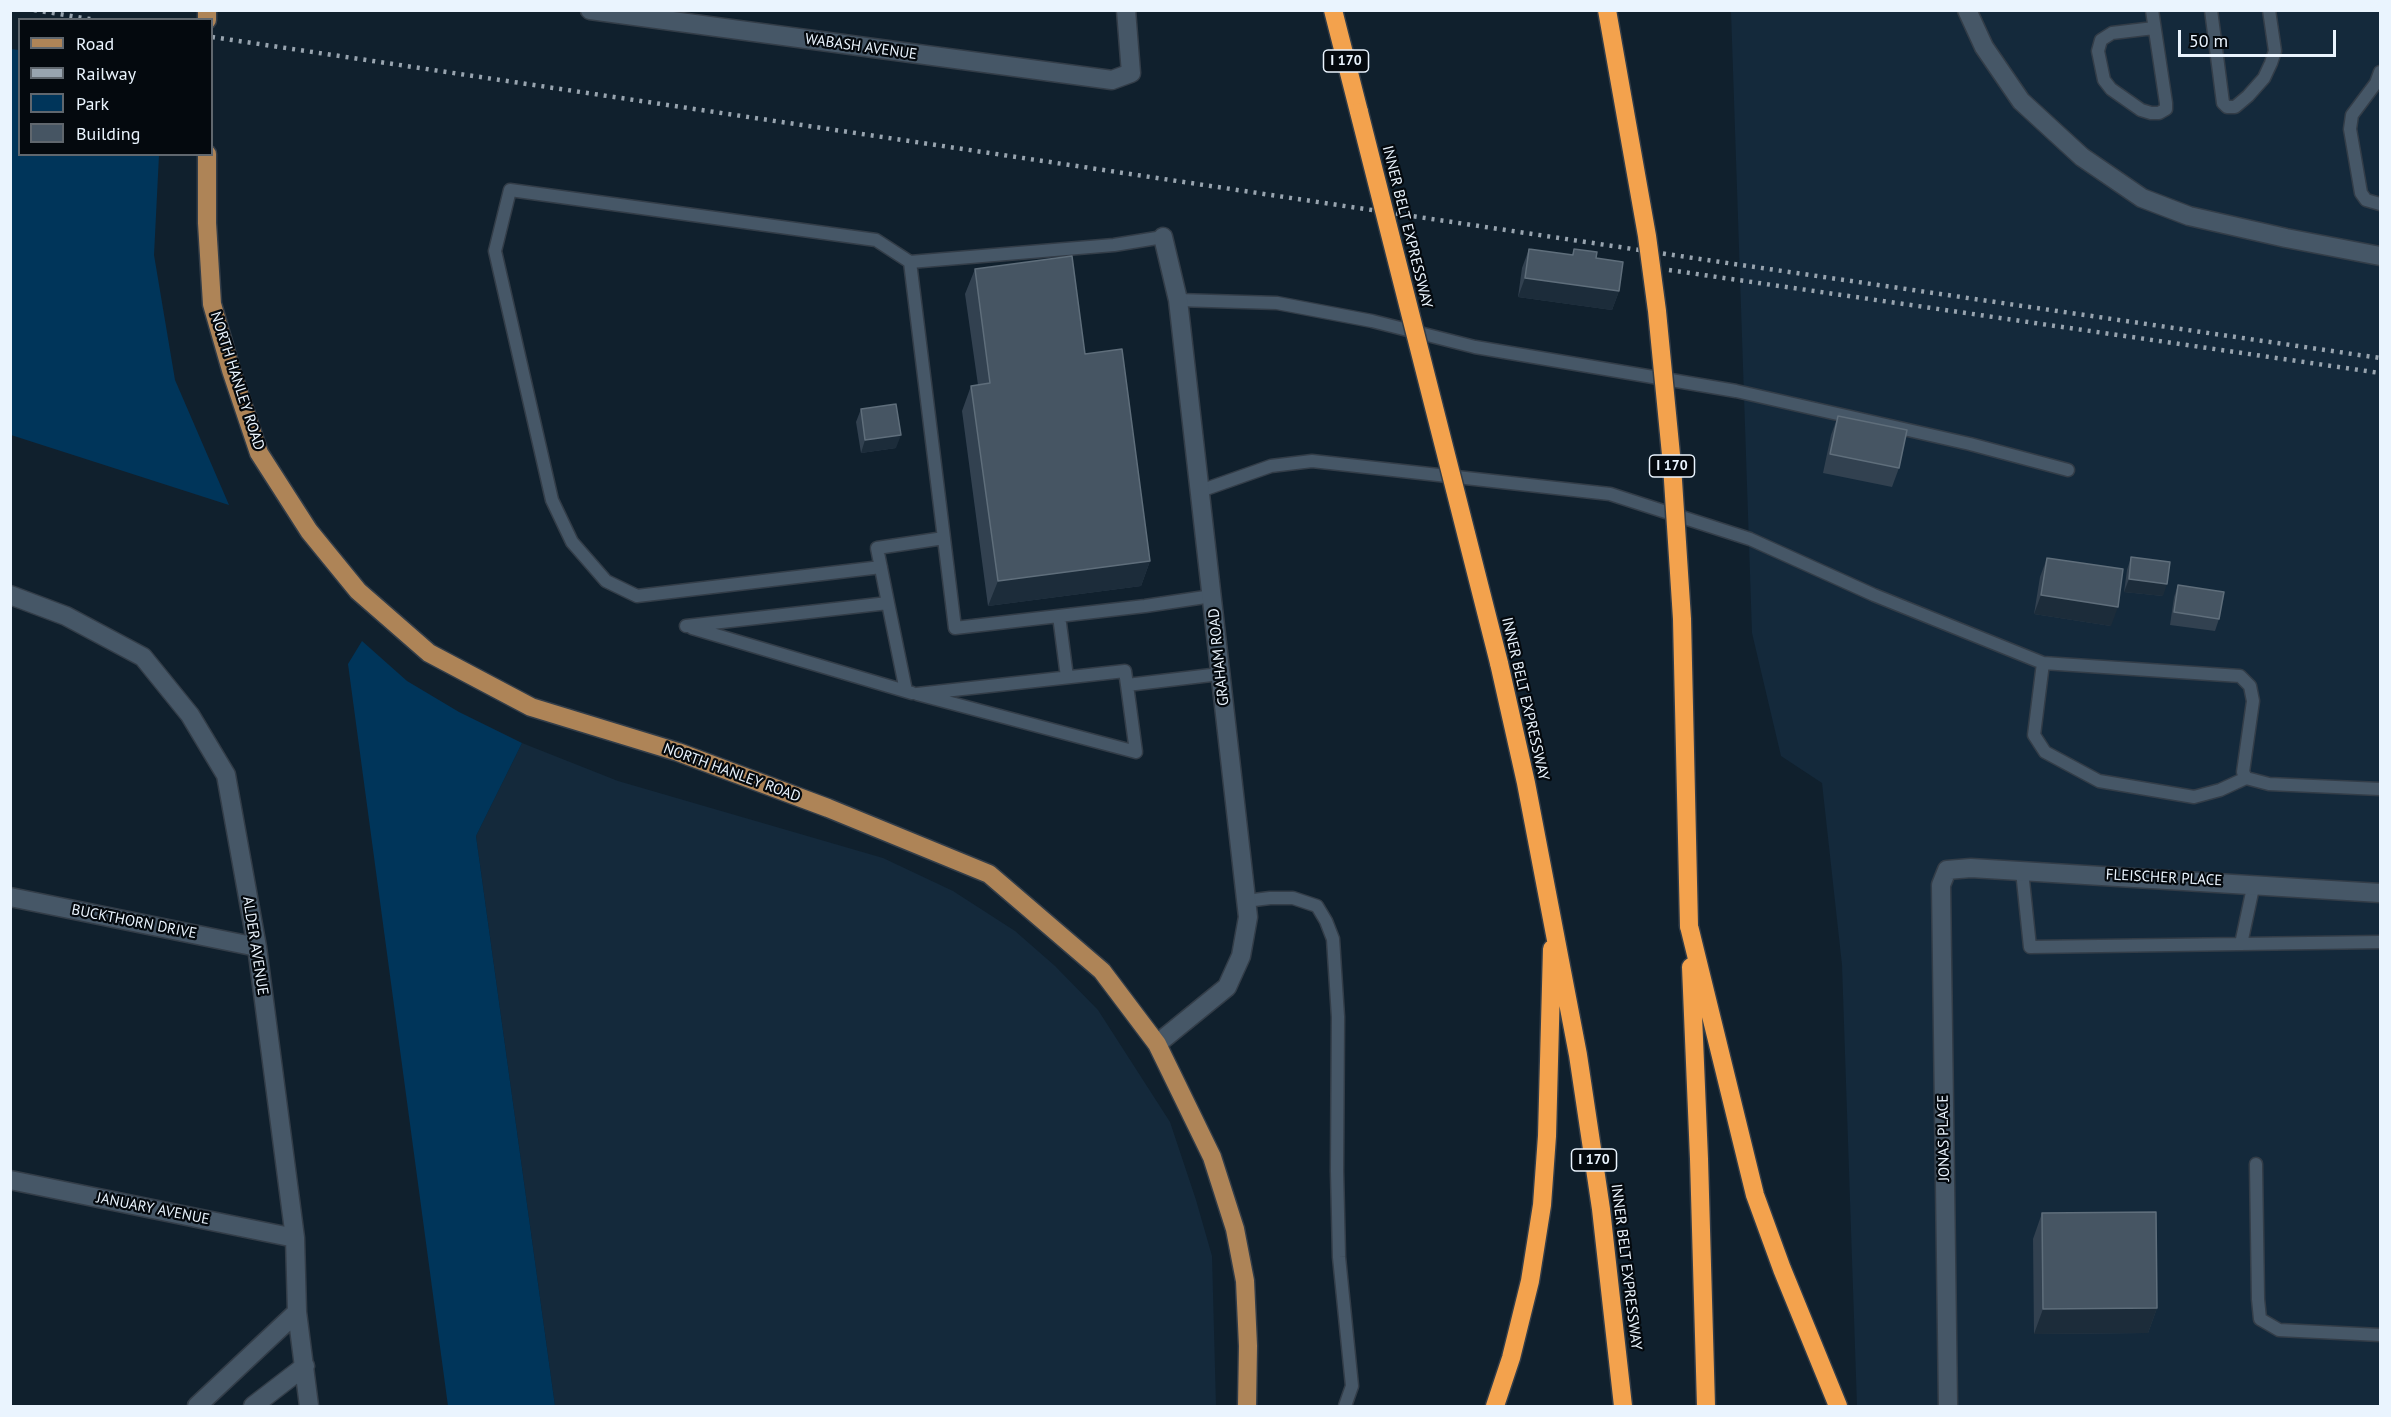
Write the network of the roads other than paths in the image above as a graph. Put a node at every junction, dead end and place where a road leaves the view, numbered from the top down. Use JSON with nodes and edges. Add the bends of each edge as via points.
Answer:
{"nodes":[{"id":1,"x":590,"y":10,"type":"edge"},
{"id":2,"x":1126,"y":10,"type":"edge"},
{"id":3,"x":1333,"y":10,"type":"edge"},
{"id":4,"x":1607,"y":10,"type":"edge"},
{"id":5,"x":1967,"y":10,"type":"edge"},
{"id":6,"x":2152,"y":10,"type":"edge"},
{"id":7,"x":2211,"y":10,"type":"edge"},
{"id":8,"x":2269,"y":10,"type":"edge"},
{"id":9,"x":2154,"y":28,"type":"junction"},
{"id":10,"x":2380,"y":72,"type":"edge"},
{"id":11,"x":207,"y":156,"type":"edge"},
{"id":12,"x":2380,"y":204,"type":"edge"},
{"id":13,"x":1164,"y":237,"type":"joint"},
{"id":14,"x":2380,"y":254,"type":"edge"},
{"id":15,"x":910,"y":262,"type":"junction"},
{"id":16,"x":1178,"y":300,"type":"junction"},
{"id":17,"x":2068,"y":470,"type":"dead end"},
{"id":18,"x":1200,"y":491,"type":"junction"},
{"id":19,"x":944,"y":538,"type":"junction"},
{"id":20,"x":880,"y":567,"type":"junction"},
{"id":21,"x":10,"y":595,"type":"edge"},
{"id":22,"x":1212,"y":596,"type":"junction"},
{"id":23,"x":888,"y":603,"type":"junction"},
{"id":24,"x":1059,"y":616,"type":"junction"},
{"id":25,"x":2043,"y":663,"type":"junction"},
{"id":26,"x":1220,"y":674,"type":"junction"},
{"id":27,"x":1067,"y":677,"type":"junction"},
{"id":28,"x":1127,"y":685,"type":"junction"},
{"id":29,"x":911,"y":693,"type":"junction"},
{"id":30,"x":2246,"y":778,"type":"junction"},
{"id":31,"x":2380,"y":789,"type":"edge"},
{"id":32,"x":1947,"y":870,"type":"joint"},
{"id":33,"x":2022,"y":871,"type":"junction"},
{"id":34,"x":2254,"y":883,"type":"junction"},
{"id":35,"x":2380,"y":893,"type":"edge"},
{"id":36,"x":10,"y":897,"type":"edge"},
{"id":37,"x":1246,"y":901,"type":"junction"},
{"id":38,"x":1553,"y":914,"type":"junction"},
{"id":39,"x":1689,"y":926,"type":"junction"},
{"id":40,"x":2380,"y":942,"type":"edge"},
{"id":41,"x":2241,"y":944,"type":"junction"},
{"id":42,"x":257,"y":947,"type":"junction"},
{"id":43,"x":1158,"y":1044,"type":"junction"},
{"id":44,"x":2256,"y":1164,"type":"dead end"},
{"id":45,"x":10,"y":1180,"type":"edge"},
{"id":46,"x":295,"y":1238,"type":"junction"},
{"id":47,"x":297,"y":1312,"type":"junction"},
{"id":48,"x":2380,"y":1335,"type":"edge"},
{"id":49,"x":305,"y":1366,"type":"junction"},
{"id":50,"x":197,"y":1407,"type":"edge"},
{"id":51,"x":253,"y":1407,"type":"edge"},
{"id":52,"x":309,"y":1407,"type":"edge"},
{"id":53,"x":1247,"y":1407,"type":"edge"},
{"id":54,"x":1345,"y":1407,"type":"edge"},
{"id":55,"x":1495,"y":1407,"type":"edge"},
{"id":56,"x":1623,"y":1407,"type":"edge"},
{"id":57,"x":1706,"y":1407,"type":"edge"},
{"id":58,"x":1839,"y":1407,"type":"edge"},
{"id":59,"x":1948,"y":1407,"type":"edge"}],
"edges":[{"from":1,"to":2,"type":"street","name":"WABASH AVENUE","via":[[1112,80],[1131,73]]},
{"from":3,"to":38,"type":"highway","name":"INNER BELT EXPRESSWAY","number":"I 170","bridge":true,"via":[[1499,663]]},
{"from":4,"to":39,"type":"highway","number":"I 170","bridge":true,"via":[[1647,236],[1670,443],[1682,619]]},
{"from":5,"to":14,"type":"street","via":[[1984,47],[2022,100],[2082,157],[2142,198],[2189,216]]},
{"from":6,"to":9,"type":"lane"},
{"from":7,"to":8,"type":"lane","via":[[2223,103],[2235,107],[2264,78],[2271,63],[2275,51]]},
{"from":9,"to":9,"type":"lane","via":[[2166,103],[2166,109],[2159,113],[2141,110],[2112,89],[2104,80],[2098,51],[2101,40],[2112,33]]},
{"from":10,"to":12,"type":"lane","via":[[2352,115],[2350,129],[2361,193],[2366,200]]},
{"from":11,"to":43,"type":"main road","name":"NORTH HANLEY ROAD","via":[[212,304],[259,453],[309,531],[358,591],[429,653],[531,707],[689,756],[989,874],[1102,971]]},
{"from":13,"to":15,"type":"lane","via":[[1114,245]]},
{"from":13,"to":16,"type":"street","name":"GRAHAM ROAD"},
{"from":15,"to":19,"type":"lane"},
{"from":15,"to":20,"type":"lane","via":[[876,240],[510,190],[495,251],[552,500],[572,542],[606,581],[637,596]]},
{"from":16,"to":17,"type":"lane","via":[[1277,303],[1372,321],[1475,347],[1736,391]]},
{"from":16,"to":18,"type":"street","name":"GRAHAM ROAD"},
{"from":18,"to":22,"type":"street","name":"GRAHAM ROAD"},
{"from":18,"to":25,"type":"lane","via":[[1271,466],[1312,461],[1610,494],[1750,539],[1874,596]]},
{"from":19,"to":20,"type":"lane","via":[[877,548]]},
{"from":19,"to":24,"type":"lane","via":[[955,628]]},
{"from":20,"to":23,"type":"lane"},
{"from":21,"to":42,"type":"street","name":"ALDER AVENUE","via":[[66,616],[143,657],[190,715],[226,775]]},
{"from":22,"to":24,"type":"lane"},
{"from":22,"to":26,"type":"street","name":"GRAHAM ROAD"},
{"from":23,"to":29,"type":"lane"},
{"from":23,"to":29,"type":"lane","via":[[686,626]]},
{"from":24,"to":27,"type":"lane"},
{"from":25,"to":30,"type":"lane","via":[[2240,676],[2250,686],[2253,701],[2243,772]]},
{"from":25,"to":30,"type":"lane","via":[[2034,735],[2045,752],[2099,781],[2194,797]]},
{"from":26,"to":28,"type":"lane"},
{"from":26,"to":37,"type":"street","name":"GRAHAM ROAD"},
{"from":27,"to":28,"type":"lane","via":[[1125,671]]},
{"from":27,"to":29,"type":"lane"},
{"from":28,"to":29,"type":"lane","via":[[1136,752]]},
{"from":30,"to":31,"type":"lane","via":[[2269,784]]},
{"from":32,"to":33,"type":"street","name":"FLEISCHER PLACE","via":[[1971,867]]},
{"from":32,"to":59,"type":"street","name":"JONAS PLACE","via":[[1941,897]]},
{"from":33,"to":34,"type":"street","name":"FLEISCHER PLACE"},
{"from":33,"to":41,"type":"lane","via":[[2030,947]]},
{"from":34,"to":35,"type":"street","name":"FLEISCHER PLACE"},
{"from":34,"to":41,"type":"lane"},
{"from":36,"to":42,"type":"street","name":"BUCKTHORN DRIVE"},
{"from":37,"to":43,"type":"street","name":"GRAHAM ROAD","via":[[1248,917],[1241,956],[1227,987]]},
{"from":37,"to":54,"type":"lane","via":[[1293,898],[1317,906],[1333,939],[1338,1017],[1339,1257],[1352,1386]]},
{"from":38,"to":55,"type":"highway","via":[[1542,1205],[1530,1281]]},
{"from":38,"to":56,"type":"highway","name":"INNER BELT EXPRESSWAY","number":"I 170","via":[[1601,1209]]},
{"from":39,"to":57,"type":"highway","number":"I 170"},
{"from":39,"to":58,"type":"highway","via":[[1755,1195]]},
{"from":40,"to":41,"type":"lane"},
{"from":42,"to":46,"type":"street","name":"ALDER AVENUE"},
{"from":43,"to":53,"type":"main road","name":"NORTH HANLEY ROAD","via":[[1212,1157],[1235,1230],[1245,1281]]},
{"from":44,"to":48,"type":"lane","via":[[2260,1319],[2279,1330]]},
{"from":45,"to":46,"type":"street","name":"JANUARY AVENUE"},
{"from":46,"to":47,"type":"street","name":"ALDER AVENUE"},
{"from":47,"to":49,"type":"street","name":"ALDER AVENUE"},
{"from":47,"to":50,"type":"street"},
{"from":49,"to":51,"type":"street"},
{"from":49,"to":52,"type":"street","name":"ALDER AVENUE"}]}
